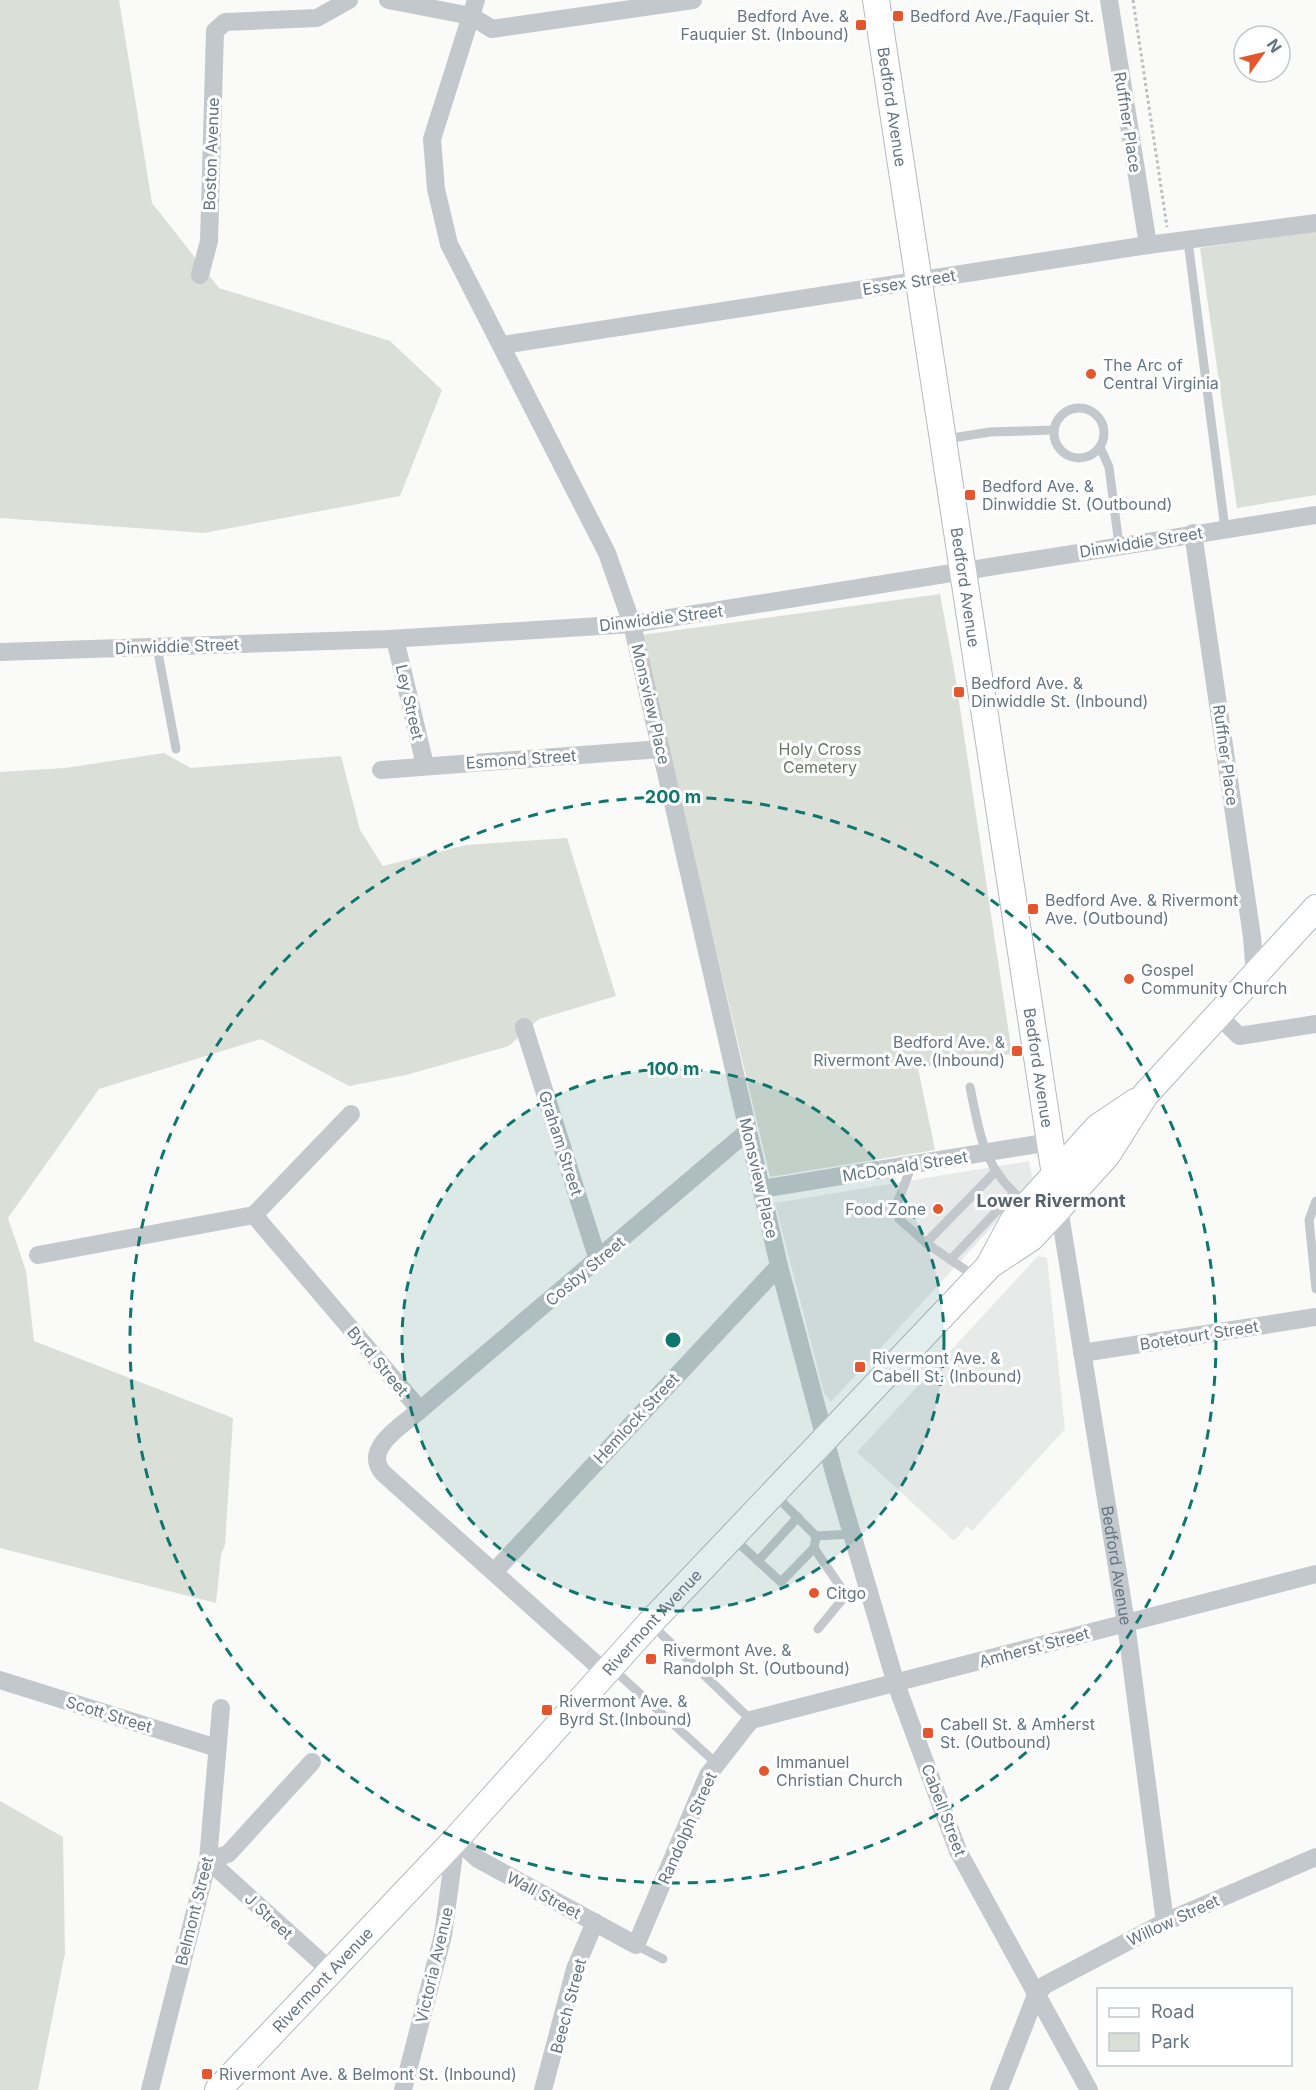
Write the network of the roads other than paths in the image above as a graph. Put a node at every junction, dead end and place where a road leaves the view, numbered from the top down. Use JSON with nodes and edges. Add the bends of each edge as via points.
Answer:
{"nodes":[{"id":1,"x":349,"y":0,"type":"edge"},
{"id":2,"x":388,"y":0,"type":"edge"},
{"id":3,"x":693,"y":0,"type":"edge"},
{"id":4,"x":876,"y":0,"type":"edge"},
{"id":5,"x":1109,"y":0,"type":"edge"},
{"id":6,"x":474,"y":8,"type":"edge"},
{"id":7,"x":1316,"y":223,"type":"edge"},
{"id":8,"x":1188,"y":241,"type":"junction"},
{"id":9,"x":1148,"y":245,"type":"junction"},
{"id":10,"x":200,"y":276,"type":"dead end"},
{"id":11,"x":920,"y":281,"type":"junction"},
{"id":12,"x":503,"y":345,"type":"junction"},
{"id":13,"x":1054,"y":430,"type":"junction"},
{"id":14,"x":943,"y":440,"type":"junction"},
{"id":15,"x":1100,"y":447,"type":"junction"},
{"id":16,"x":1316,"y":515,"type":"edge"},
{"id":17,"x":1225,"y":528,"type":"junction"},
{"id":18,"x":1193,"y":533,"type":"junction"},
{"id":19,"x":1119,"y":545,"type":"junction"},
{"id":20,"x":963,"y":573,"type":"junction"},
{"id":21,"x":632,"y":624,"type":"junction"},
{"id":22,"x":395,"y":639,"type":"junction"},
{"id":23,"x":157,"y":647,"type":"junction"},
{"id":24,"x":0,"y":652,"type":"edge"},
{"id":25,"x":176,"y":749,"type":"dead end"},
{"id":26,"x":661,"y":749,"type":"junction"},
{"id":27,"x":425,"y":765,"type":"junction"},
{"id":28,"x":381,"y":770,"type":"dead end"},
{"id":29,"x":1316,"y":909,"type":"edge"},
{"id":30,"x":1255,"y":976,"type":"junction"},
{"id":31,"x":1218,"y":1016,"type":"junction"},
{"id":32,"x":1316,"y":1024,"type":"edge"},
{"id":33,"x":524,"y":1027,"type":"dead end"},
{"id":34,"x":970,"y":1088,"type":"dead end"},
{"id":35,"x":1136,"y":1101,"type":"junction"},
{"id":36,"x":351,"y":1114,"type":"dead end"},
{"id":37,"x":748,"y":1131,"type":"junction"},
{"id":38,"x":1050,"y":1142,"type":"junction"},
{"id":39,"x":984,"y":1153,"type":"junction"},
{"id":40,"x":912,"y":1165,"type":"junction"},
{"id":41,"x":995,"y":1172,"type":"junction"},
{"id":42,"x":1055,"y":1175,"type":"junction"},
{"id":43,"x":761,"y":1189,"type":"junction"},
{"id":44,"x":1021,"y":1199,"type":"junction"},
{"id":45,"x":1316,"y":1201,"type":"edge"},
{"id":46,"x":1059,"y":1208,"type":"junction"},
{"id":47,"x":254,"y":1215,"type":"junction"},
{"id":48,"x":926,"y":1243,"type":"junction"},
{"id":49,"x":38,"y":1255,"type":"dead end"},
{"id":50,"x":951,"y":1258,"type":"junction"},
{"id":51,"x":598,"y":1260,"type":"junction"},
{"id":52,"x":779,"y":1266,"type":"junction"},
{"id":53,"x":984,"y":1272,"type":"junction"},
{"id":54,"x":1316,"y":1289,"type":"edge"},
{"id":55,"x":1316,"y":1317,"type":"edge"},
{"id":56,"x":1082,"y":1353,"type":"junction"},
{"id":57,"x":420,"y":1410,"type":"junction"},
{"id":58,"x":825,"y":1440,"type":"junction"},
{"id":59,"x":775,"y":1494,"type":"junction"},
{"id":60,"x":798,"y":1517,"type":"junction"},
{"id":61,"x":852,"y":1534,"type":"junction"},
{"id":62,"x":816,"y":1536,"type":"junction"},
{"id":63,"x":732,"y":1538,"type":"junction"},
{"id":64,"x":814,"y":1548,"type":"junction"},
{"id":65,"x":758,"y":1561,"type":"junction"},
{"id":66,"x":495,"y":1572,"type":"junction"},
{"id":67,"x":1316,"y":1574,"type":"edge"},
{"id":68,"x":868,"y":1589,"type":"junction"},
{"id":69,"x":846,"y":1595,"type":"junction"},
{"id":70,"x":650,"y":1623,"type":"junction"},
{"id":71,"x":1126,"y":1623,"type":"junction"},
{"id":72,"x":818,"y":1629,"type":"dead end"},
{"id":73,"x":608,"y":1670,"type":"junction"},
{"id":74,"x":0,"y":1680,"type":"edge"},
{"id":75,"x":896,"y":1683,"type":"junction"},
{"id":76,"x":221,"y":1708,"type":"dead end"},
{"id":77,"x":751,"y":1720,"type":"junction"},
{"id":78,"x":217,"y":1748,"type":"junction"},
{"id":79,"x":312,"y":1762,"type":"dead end"},
{"id":80,"x":717,"y":1764,"type":"junction"},
{"id":81,"x":456,"y":1839,"type":"junction"},
{"id":82,"x":1316,"y":1857,"type":"edge"},
{"id":83,"x":208,"y":1860,"type":"junction"},
{"id":84,"x":595,"y":1922,"type":"junction"},
{"id":85,"x":1165,"y":1922,"type":"junction"},
{"id":86,"x":636,"y":1945,"type":"junction"},
{"id":87,"x":663,"y":1959,"type":"dead end"},
{"id":88,"x":331,"y":1971,"type":"junction"},
{"id":89,"x":1036,"y":1995,"type":"junction"},
{"id":90,"x":155,"y":2085,"type":"edge"},
{"id":91,"x":218,"y":2090,"type":"edge"},
{"id":92,"x":403,"y":2090,"type":"edge"},
{"id":93,"x":543,"y":2090,"type":"edge"},
{"id":94,"x":999,"y":2090,"type":"edge"},
{"id":95,"x":1089,"y":2090,"type":"edge"}],
"edges":[{"from":1,"to":10,"type":"street","name":"Boston Avenue","via":[[317,18],[225,22],[214,31],[209,241]]},
{"from":2,"to":6,"type":"street"},
{"from":3,"to":6,"type":"street","via":[[492,28]]},
{"from":4,"to":11,"type":"main road","name":"Bedford Avenue"},
{"from":5,"to":9,"type":"street","name":"Ruffner Place"},
{"from":6,"to":12,"type":"street","name":"Monsview Place","via":[[432,139],[435,189],[449,244]]},
{"from":7,"to":8,"type":"street","name":"Essex Street"},
{"from":8,"to":9,"type":"street","name":"Essex Street"},
{"from":8,"to":17,"type":"lane"},
{"from":9,"to":11,"type":"street","name":"Essex Street"},
{"from":11,"to":12,"type":"street","name":"Essex Street"},
{"from":11,"to":14,"type":"main road","name":"Bedford Avenue"},
{"from":12,"to":21,"type":"street","name":"Monsview Place","via":[[607,553]]},
{"from":13,"to":14,"type":"lane","via":[[990,432]]},
{"from":13,"to":15,"type":"lane","via":[[1057,446],[1069,456],[1086,457]]},
{"from":13,"to":15,"type":"lane","via":[[1060,416],[1082,408],[1101,422]]},
{"from":14,"to":20,"type":"main road","name":"Bedford Avenue"},
{"from":15,"to":19,"type":"lane","via":[[1109,467]]},
{"from":16,"to":17,"type":"street","name":"Dinwiddie Street"},
{"from":17,"to":18,"type":"street","name":"Dinwiddie Street"},
{"from":18,"to":19,"type":"street","name":"Dinwiddie Street"},
{"from":18,"to":30,"type":"street","name":"Ruffner Place"},
{"from":19,"to":20,"type":"street","name":"Dinwiddie Street"},
{"from":20,"to":21,"type":"street","name":"Dinwiddie Street"},
{"from":20,"to":38,"type":"main road","name":"Bedford Avenue"},
{"from":21,"to":22,"type":"street","name":"Dinwiddie Street"},
{"from":21,"to":26,"type":"street","name":"Monsview Place"},
{"from":22,"to":23,"type":"street","name":"Dinwiddie Street"},
{"from":22,"to":27,"type":"street","name":"Ley Street"},
{"from":23,"to":24,"type":"street","name":"Dinwiddie Street"},
{"from":23,"to":25,"type":"lane"},
{"from":26,"to":27,"type":"street","name":"Esmond Street"},
{"from":26,"to":37,"type":"street","name":"Monsview Place"},
{"from":27,"to":28,"type":"street","name":"Esmond Street"},
{"from":29,"to":30,"type":"main road","name":"Rivermont Avenue"},
{"from":30,"to":31,"type":"main road","name":"Rivermont Avenue"},
{"from":31,"to":32,"type":"street","via":[[1239,1035]]},
{"from":31,"to":35,"type":"main road","name":"Rivermont Avenue"},
{"from":33,"to":51,"type":"street","name":"Graham Street"},
{"from":34,"to":39,"type":"lane"},
{"from":35,"to":42,"type":"main road","name":"Rivermont Avenue","via":[[1098,1127]]},
{"from":35,"to":46,"type":"main road","name":"Rivermont Avenue","via":[[1107,1155]]},
{"from":36,"to":47,"type":"street"},
{"from":37,"to":43,"type":"street","name":"Monsview Place"},
{"from":37,"to":51,"type":"street","name":"Cosby Street"},
{"from":38,"to":39,"type":"street","name":"McDonald Street"},
{"from":38,"to":42,"type":"main road","name":"Bedford Avenue"},
{"from":39,"to":40,"type":"street","name":"McDonald Street"},
{"from":39,"to":41,"type":"lane"},
{"from":40,"to":43,"type":"street","name":"McDonald Street"},
{"from":40,"to":48,"type":"lane","via":[[898,1202],[899,1219]]},
{"from":41,"to":44,"type":"lane"},
{"from":41,"to":48,"type":"lane"},
{"from":42,"to":44,"type":"main road","name":"Rivermont Avenue"},
{"from":43,"to":52,"type":"street","name":"Monsview Place"},
{"from":44,"to":50,"type":"lane"},
{"from":44,"to":53,"type":"main road","name":"Rivermont Avenue"},
{"from":45,"to":54,"type":"lane","via":[[1309,1220]]},
{"from":46,"to":53,"type":"main road","name":"Rivermont Avenue","via":[[1031,1238]]},
{"from":46,"to":56,"type":"street","name":"Bedford Avenue"},
{"from":47,"to":49,"type":"street"},
{"from":47,"to":57,"type":"street","name":"Byrd Street"},
{"from":48,"to":50,"type":"lane"},
{"from":50,"to":53,"type":"lane"},
{"from":51,"to":57,"type":"street","name":"Cosby Street"},
{"from":52,"to":58,"type":"street","name":"Monsview Place"},
{"from":52,"to":66,"type":"street","name":"Hemlock Street"},
{"from":53,"to":58,"type":"main road","name":"Rivermont Avenue"},
{"from":55,"to":56,"type":"street","name":"Botetourt Street"},
{"from":56,"to":71,"type":"street","name":"Bedford Avenue"},
{"from":57,"to":66,"type":"street","name":"Byrd Street","via":[[381,1445],[377,1464]]},
{"from":58,"to":59,"type":"main road","name":"Rivermont Avenue"},
{"from":58,"to":61,"type":"street","name":"Cabell Street"},
{"from":59,"to":60,"type":"lane"},
{"from":59,"to":63,"type":"main road","name":"Rivermont Avenue"},
{"from":60,"to":62,"type":"lane"},
{"from":60,"to":65,"type":"lane"},
{"from":61,"to":62,"type":"lane"},
{"from":61,"to":68,"type":"street","name":"Cabell Street"},
{"from":62,"to":64,"type":"lane"},
{"from":63,"to":65,"type":"lane"},
{"from":63,"to":70,"type":"main road","name":"Rivermont Avenue"},
{"from":64,"to":65,"type":"lane","via":[[781,1582]]},
{"from":64,"to":69,"type":"lane"},
{"from":66,"to":73,"type":"street","name":"Byrd Street"},
{"from":67,"to":71,"type":"street","name":"Amherst Street"},
{"from":68,"to":69,"type":"lane"},
{"from":68,"to":75,"type":"street","name":"Cabell Street"},
{"from":69,"to":72,"type":"lane"},
{"from":70,"to":73,"type":"main road","name":"Rivermont Avenue"},
{"from":70,"to":77,"type":"lane"},
{"from":71,"to":75,"type":"street","name":"Amherst Street"},
{"from":71,"to":85,"type":"street","name":"Bedford Avenue"},
{"from":73,"to":80,"type":"lane"},
{"from":73,"to":81,"type":"main road","name":"Rivermont Avenue"},
{"from":74,"to":78,"type":"street","name":"Scott Street"},
{"from":75,"to":77,"type":"street","name":"Amherst Street"},
{"from":75,"to":89,"type":"street","name":"Cabell Street","via":[[958,1851]]},
{"from":76,"to":78,"type":"street","name":"Belmont Street"},
{"from":77,"to":80,"type":"street","name":"Randolph Street"},
{"from":78,"to":83,"type":"street","name":"Belmont Street"},
{"from":79,"to":83,"type":"street","via":[[228,1854]]},
{"from":80,"to":86,"type":"street","name":"Randolph Street","via":[[708,1775]]},
{"from":81,"to":84,"type":"street","name":"Wall Street","via":[[478,1859]]},
{"from":81,"to":88,"type":"main road","name":"Rivermont Avenue"},
{"from":81,"to":92,"type":"street","name":"Victoria Avenue","via":[[443,1935]]},
{"from":82,"to":85,"type":"street","name":"Willow Street"},
{"from":83,"to":88,"type":"street","name":"J Street"},
{"from":83,"to":90,"type":"street","name":"Belmont Street"},
{"from":84,"to":86,"type":"street","name":"Wall Street"},
{"from":84,"to":93,"type":"street","name":"Beech Street","via":[[575,1969]]},
{"from":85,"to":89,"type":"street","name":"Willow Street","via":[[1045,1985]]},
{"from":86,"to":87,"type":"lane"},
{"from":88,"to":91,"type":"main road","name":"Rivermont Avenue"},
{"from":89,"to":94,"type":"street"},
{"from":89,"to":95,"type":"street","name":"Cabell Street"}]}
